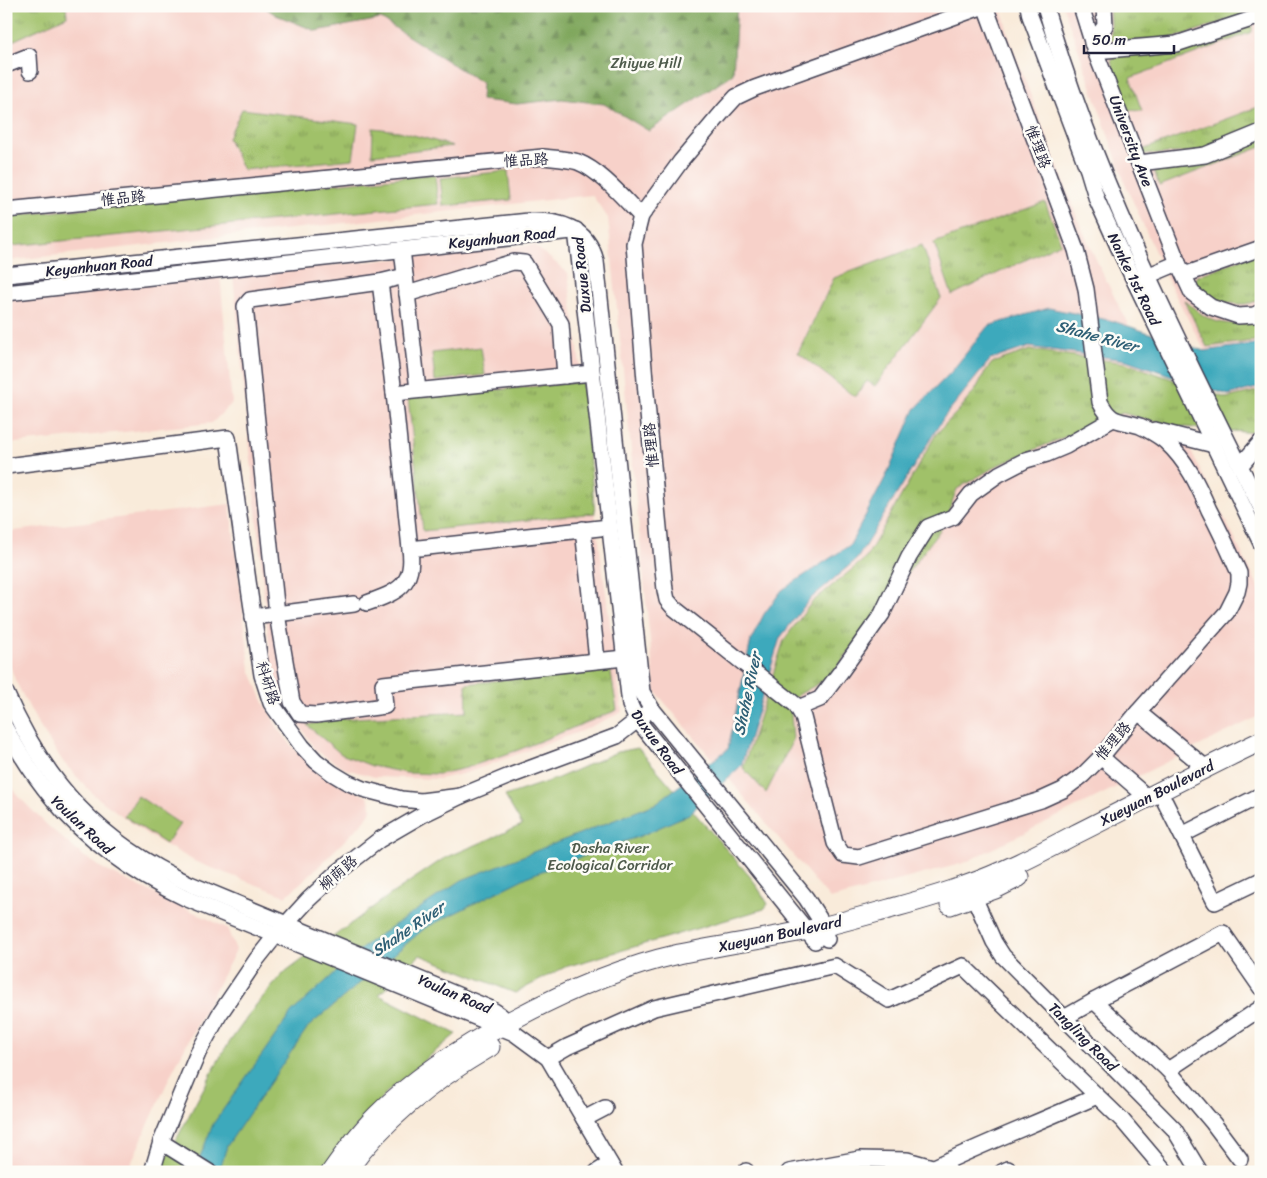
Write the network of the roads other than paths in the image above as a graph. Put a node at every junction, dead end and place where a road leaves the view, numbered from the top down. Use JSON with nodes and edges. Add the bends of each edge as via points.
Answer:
{"nodes":[{"id":1,"x":984,"y":6,"type":"edge"},
{"id":2,"x":1028,"y":6,"type":"edge"},
{"id":3,"x":1045,"y":6,"type":"edge"},
{"id":4,"x":1081,"y":6,"type":"edge"},
{"id":5,"x":1104,"y":6,"type":"edge"},
{"id":6,"x":1261,"y":16,"type":"edge"},
{"id":7,"x":1094,"y":47,"type":"junction"},
{"id":8,"x":6,"y":65,"type":"edge"},
{"id":9,"x":30,"y":71,"type":"dead end"},
{"id":10,"x":1261,"y":132,"type":"edge"},
{"id":11,"x":1139,"y":163,"type":"junction"},
{"id":12,"x":6,"y":210,"type":"edge"},
{"id":13,"x":640,"y":216,"type":"junction"},
{"id":14,"x":576,"y":230,"type":"junction"},
{"id":15,"x":1261,"y":248,"type":"edge"},
{"id":16,"x":402,"y":249,"type":"junction"},
{"id":17,"x":1181,"y":269,"type":"junction"},
{"id":18,"x":6,"y":276,"type":"edge"},
{"id":19,"x":405,"y":276,"type":"junction"},
{"id":20,"x":1142,"y":278,"type":"junction"},
{"id":21,"x":380,"y":282,"type":"junction"},
{"id":22,"x":6,"y":293,"type":"edge"},
{"id":23,"x":407,"y":294,"type":"junction"},
{"id":24,"x":1261,"y":312,"type":"edge"},
{"id":25,"x":592,"y":373,"type":"junction"},
{"id":26,"x":565,"y":376,"type":"junction"},
{"id":27,"x":418,"y":390,"type":"junction"},
{"id":28,"x":394,"y":393,"type":"junction"},
{"id":29,"x":1113,"y":419,"type":"junction"},
{"id":30,"x":1142,"y":426,"type":"junction"},
{"id":31,"x":1218,"y":442,"type":"junction"},
{"id":32,"x":1261,"y":442,"type":"edge"},
{"id":33,"x":6,"y":466,"type":"edge"},
{"id":34,"x":1240,"y":466,"type":"junction"},
{"id":35,"x":1261,"y":508,"type":"edge"},
{"id":36,"x":610,"y":526,"type":"junction"},
{"id":37,"x":583,"y":529,"type":"junction"},
{"id":38,"x":1261,"y":543,"type":"edge"},
{"id":39,"x":410,"y":549,"type":"junction"},
{"id":40,"x":277,"y":614,"type":"junction"},
{"id":41,"x":253,"y":617,"type":"junction"},
{"id":42,"x":624,"y":658,"type":"junction"},
{"id":43,"x":597,"y":660,"type":"junction"},
{"id":44,"x":6,"y":693,"type":"edge"},
{"id":45,"x":797,"y":706,"type":"junction"},
{"id":46,"x":652,"y":709,"type":"junction"},
{"id":47,"x":1138,"y":712,"type":"junction"},
{"id":48,"x":637,"y":720,"type":"junction"},
{"id":49,"x":6,"y":729,"type":"edge"},
{"id":50,"x":1261,"y":741,"type":"edge"},
{"id":51,"x":1261,"y":754,"type":"edge"},
{"id":52,"x":1101,"y":757,"type":"junction"},
{"id":53,"x":1206,"y":768,"type":"junction"},
{"id":54,"x":1261,"y":795,"type":"edge"},
{"id":55,"x":461,"y":796,"type":"junction"},
{"id":56,"x":1157,"y":800,"type":"junction"},
{"id":57,"x":1182,"y":835,"type":"junction"},
{"id":58,"x":1261,"y":880,"type":"edge"},
{"id":59,"x":974,"y":897,"type":"junction"},
{"id":60,"x":281,"y":929,"type":"junction"},
{"id":61,"x":818,"y":934,"type":"junction"},
{"id":62,"x":1261,"y":988,"type":"edge"},
{"id":63,"x":1094,"y":1001,"type":"junction"},
{"id":64,"x":1261,"y":1008,"type":"edge"},
{"id":65,"x":1064,"y":1018,"type":"junction"},
{"id":66,"x":507,"y":1027,"type":"junction"},
{"id":67,"x":548,"y":1058,"type":"junction"},
{"id":68,"x":1168,"y":1070,"type":"junction"},
{"id":69,"x":1098,"y":1096,"type":"junction"},
{"id":70,"x":605,"y":1108,"type":"dead end"},
{"id":71,"x":584,"y":1119,"type":"junction"},
{"id":72,"x":163,"y":1144,"type":"junction"},
{"id":73,"x":1240,"y":1159,"type":"dead end"},
{"id":74,"x":608,"y":1169,"type":"edge"},
{"id":75,"x":929,"y":1169,"type":"edge"},
{"id":76,"x":809,"y":1170,"type":"edge"},
{"id":77,"x":152,"y":1172,"type":"edge"},
{"id":78,"x":209,"y":1172,"type":"edge"},
{"id":79,"x":331,"y":1172,"type":"edge"},
{"id":80,"x":347,"y":1172,"type":"edge"},
{"id":81,"x":789,"y":1172,"type":"edge"},
{"id":82,"x":950,"y":1172,"type":"edge"},
{"id":83,"x":1166,"y":1172,"type":"edge"},
{"id":84,"x":1200,"y":1172,"type":"edge"}],
"edges":[{"from":1,"to":13,"type":"street","via":[[754,88],[736,98],[681,161]]},
{"from":1,"to":29,"type":"street","name":"惟理路","via":[[1076,250],[1086,290],[1100,402]]},
{"from":2,"to":20,"type":"street","name":"Nanke 1st Road","via":[[1097,200],[1122,255]]},
{"from":3,"to":20,"type":"street","name":"Nanke 1st Road","via":[[1067,78]]},
{"from":4,"to":7,"type":"street","name":"University Ave"},
{"from":5,"to":7,"type":"street","via":[[1104,26]]},
{"from":6,"to":7,"type":"street","via":[[1176,44]]},
{"from":7,"to":11,"type":"street","name":"University Ave"},
{"from":8,"to":9,"type":"street","via":[[29,56]]},
{"from":10,"to":11,"type":"street","via":[[1205,156]]},
{"from":11,"to":17,"type":"street","name":"University Ave"},
{"from":12,"to":13,"type":"street","name":"惟品路","via":[[543,157],[578,162],[596,173]]},
{"from":13,"to":45,"type":"street","name":"惟理路","via":[[634,244],[667,600]]},
{"from":14,"to":16,"type":"street","name":"Keyanhuan Road"},
{"from":14,"to":18,"type":"street","name":"Keyanhuan Road","via":[[554,222],[529,221]]},
{"from":14,"to":25,"type":"street","name":"Duxue Road"},
{"from":14,"to":46,"type":"street","name":"Duxue Road","via":[[590,245],[596,261],[640,680],[642,692]]},
{"from":15,"to":17,"type":"street"},
{"from":16,"to":19,"type":"street"},
{"from":16,"to":22,"type":"street","name":"Keyanhuan Road"},
{"from":17,"to":20,"type":"street"},
{"from":17,"to":24,"type":"street","name":"University Ave","via":[[1192,294],[1211,308],[1238,316]]},
{"from":19,"to":21,"type":"street"},
{"from":19,"to":23,"type":"street"},
{"from":20,"to":31,"type":"street","name":"Nanke 1st Road","via":[[1165,313]]},
{"from":20,"to":31,"type":"street","name":"Nanke 1st Road","via":[[1146,304]]},
{"from":21,"to":28,"type":"street"},
{"from":21,"to":40,"type":"street","via":[[250,300],[245,306]]},
{"from":23,"to":26,"type":"street","via":[[513,262],[524,263],[560,324]]},
{"from":23,"to":27,"type":"street"},
{"from":25,"to":26,"type":"street"},
{"from":25,"to":36,"type":"street","name":"Duxue Road"},
{"from":26,"to":27,"type":"street"},
{"from":27,"to":28,"type":"street"},
{"from":28,"to":39,"type":"street"},
{"from":29,"to":30,"type":"street","name":"惟理路"},
{"from":29,"to":45,"type":"street","via":[[1066,446],[1026,460],[1000,474],[970,494],[953,517],[928,527],[909,557],[882,614],[848,662],[820,699]]},
{"from":30,"to":31,"type":"street"},
{"from":30,"to":47,"type":"street","name":"惟理路","via":[[1164,440],[1186,464],[1239,573],[1239,583],[1227,612]]},
{"from":31,"to":34,"type":"street","name":"Nanke 1st Road"},
{"from":31,"to":38,"type":"street","name":"Nanke 1st Road"},
{"from":32,"to":34,"type":"street"},
{"from":33,"to":41,"type":"street","name":"科研路","via":[[228,438]]},
{"from":34,"to":35,"type":"street","name":"Nanke 1st Road"},
{"from":36,"to":37,"type":"street"},
{"from":36,"to":42,"type":"street","name":"Duxue Road"},
{"from":37,"to":39,"type":"street"},
{"from":37,"to":43,"type":"street"},
{"from":39,"to":40,"type":"street","via":[[412,563],[408,579],[394,592],[361,603]]},
{"from":40,"to":41,"type":"street"},
{"from":40,"to":43,"type":"street","via":[[292,702],[300,714],[385,706],[383,684]]},
{"from":41,"to":55,"type":"street","name":"科研路","via":[[262,675],[271,703],[316,761],[363,789],[401,799],[421,801]]},
{"from":42,"to":43,"type":"street"},
{"from":42,"to":48,"type":"street","name":"Duxue Road","via":[[629,698]]},
{"from":44,"to":60,"type":"street","name":"Youlan Road","via":[[52,776],[87,816],[109,835],[175,877]]},
{"from":45,"to":52,"type":"street","name":"惟理路","via":[[803,717],[835,843],[843,855],[859,857],[1041,800],[1063,790]]},
{"from":46,"to":48,"type":"street","name":"柳荫路"},
{"from":46,"to":61,"type":"street","name":"Duxue Road","via":[[806,898],[814,909]]},
{"from":47,"to":52,"type":"street","name":"惟理路"},
{"from":47,"to":53,"type":"street"},
{"from":48,"to":55,"type":"street","name":"柳荫路","via":[[617,736]]},
{"from":48,"to":61,"type":"street","name":"Duxue Road","via":[[727,832]]},
{"from":49,"to":60,"type":"street","name":"Youlan Road","via":[[54,801],[107,850],[172,892]]},
{"from":50,"to":53,"type":"main road","name":"Xueyuan Boulevard"},
{"from":51,"to":56,"type":"main road","name":"Xueyuan Boulevard"},
{"from":52,"to":56,"type":"street"},
{"from":53,"to":56,"type":"main road","name":"Xueyuan Boulevard"},
{"from":54,"to":57,"type":"street"},
{"from":55,"to":60,"type":"street","name":"柳荫路","via":[[379,840],[338,872]]},
{"from":56,"to":57,"type":"street"},
{"from":56,"to":59,"type":"main road","name":"Xueyuan Boulevard","via":[[1020,876]]},
{"from":56,"to":61,"type":"main road","name":"Xueyuan Boulevard","via":[[972,884]]},
{"from":57,"to":58,"type":"street","via":[[1215,902]]},
{"from":59,"to":61,"type":"main road","name":"Xueyuan Boulevard","via":[[919,914]]},
{"from":59,"to":65,"type":"street","name":"Tangling Road","via":[[1003,956]]},
{"from":60,"to":66,"type":"street","name":"Youlan Road","via":[[311,950]]},
{"from":60,"to":66,"type":"street","name":"Youlan Road","via":[[324,940],[496,1011]]},
{"from":60,"to":72,"type":"street","name":"柳荫路","via":[[219,1015],[198,1053]]},
{"from":61,"to":66,"type":"main road","name":"Xueyuan Boulevard","via":[[634,978]]},
{"from":62,"to":63,"type":"street","via":[[1223,933]]},
{"from":63,"to":65,"type":"street"},
{"from":63,"to":68,"type":"street"},
{"from":64,"to":68,"type":"street"},
{"from":65,"to":84,"type":"street","name":"Tangling Road","via":[[1174,1129]]},
{"from":66,"to":67,"type":"street"},
{"from":66,"to":79,"type":"main road","name":"Xueyuan Boulevard","via":[[457,1052],[396,1098],[360,1134]]},
{"from":66,"to":80,"type":"main road","name":"Xueyuan Boulevard","via":[[421,1093],[378,1134]]},
{"from":67,"to":69,"type":"street","via":[[654,1008],[835,966],[889,1000],[963,966]]},
{"from":67,"to":71,"type":"street"},
{"from":68,"to":73,"type":"street"},
{"from":69,"to":75,"type":"street"},
{"from":69,"to":83,"type":"street"},
{"from":70,"to":71,"type":"street"},
{"from":71,"to":74,"type":"street"},
{"from":72,"to":77,"type":"street","name":"柳荫路"},
{"from":72,"to":78,"type":"street"},
{"from":75,"to":76,"type":"street","via":[[907,1160],[860,1159]]},
{"from":75,"to":82,"type":"street"},
{"from":76,"to":81,"type":"street"}]}
